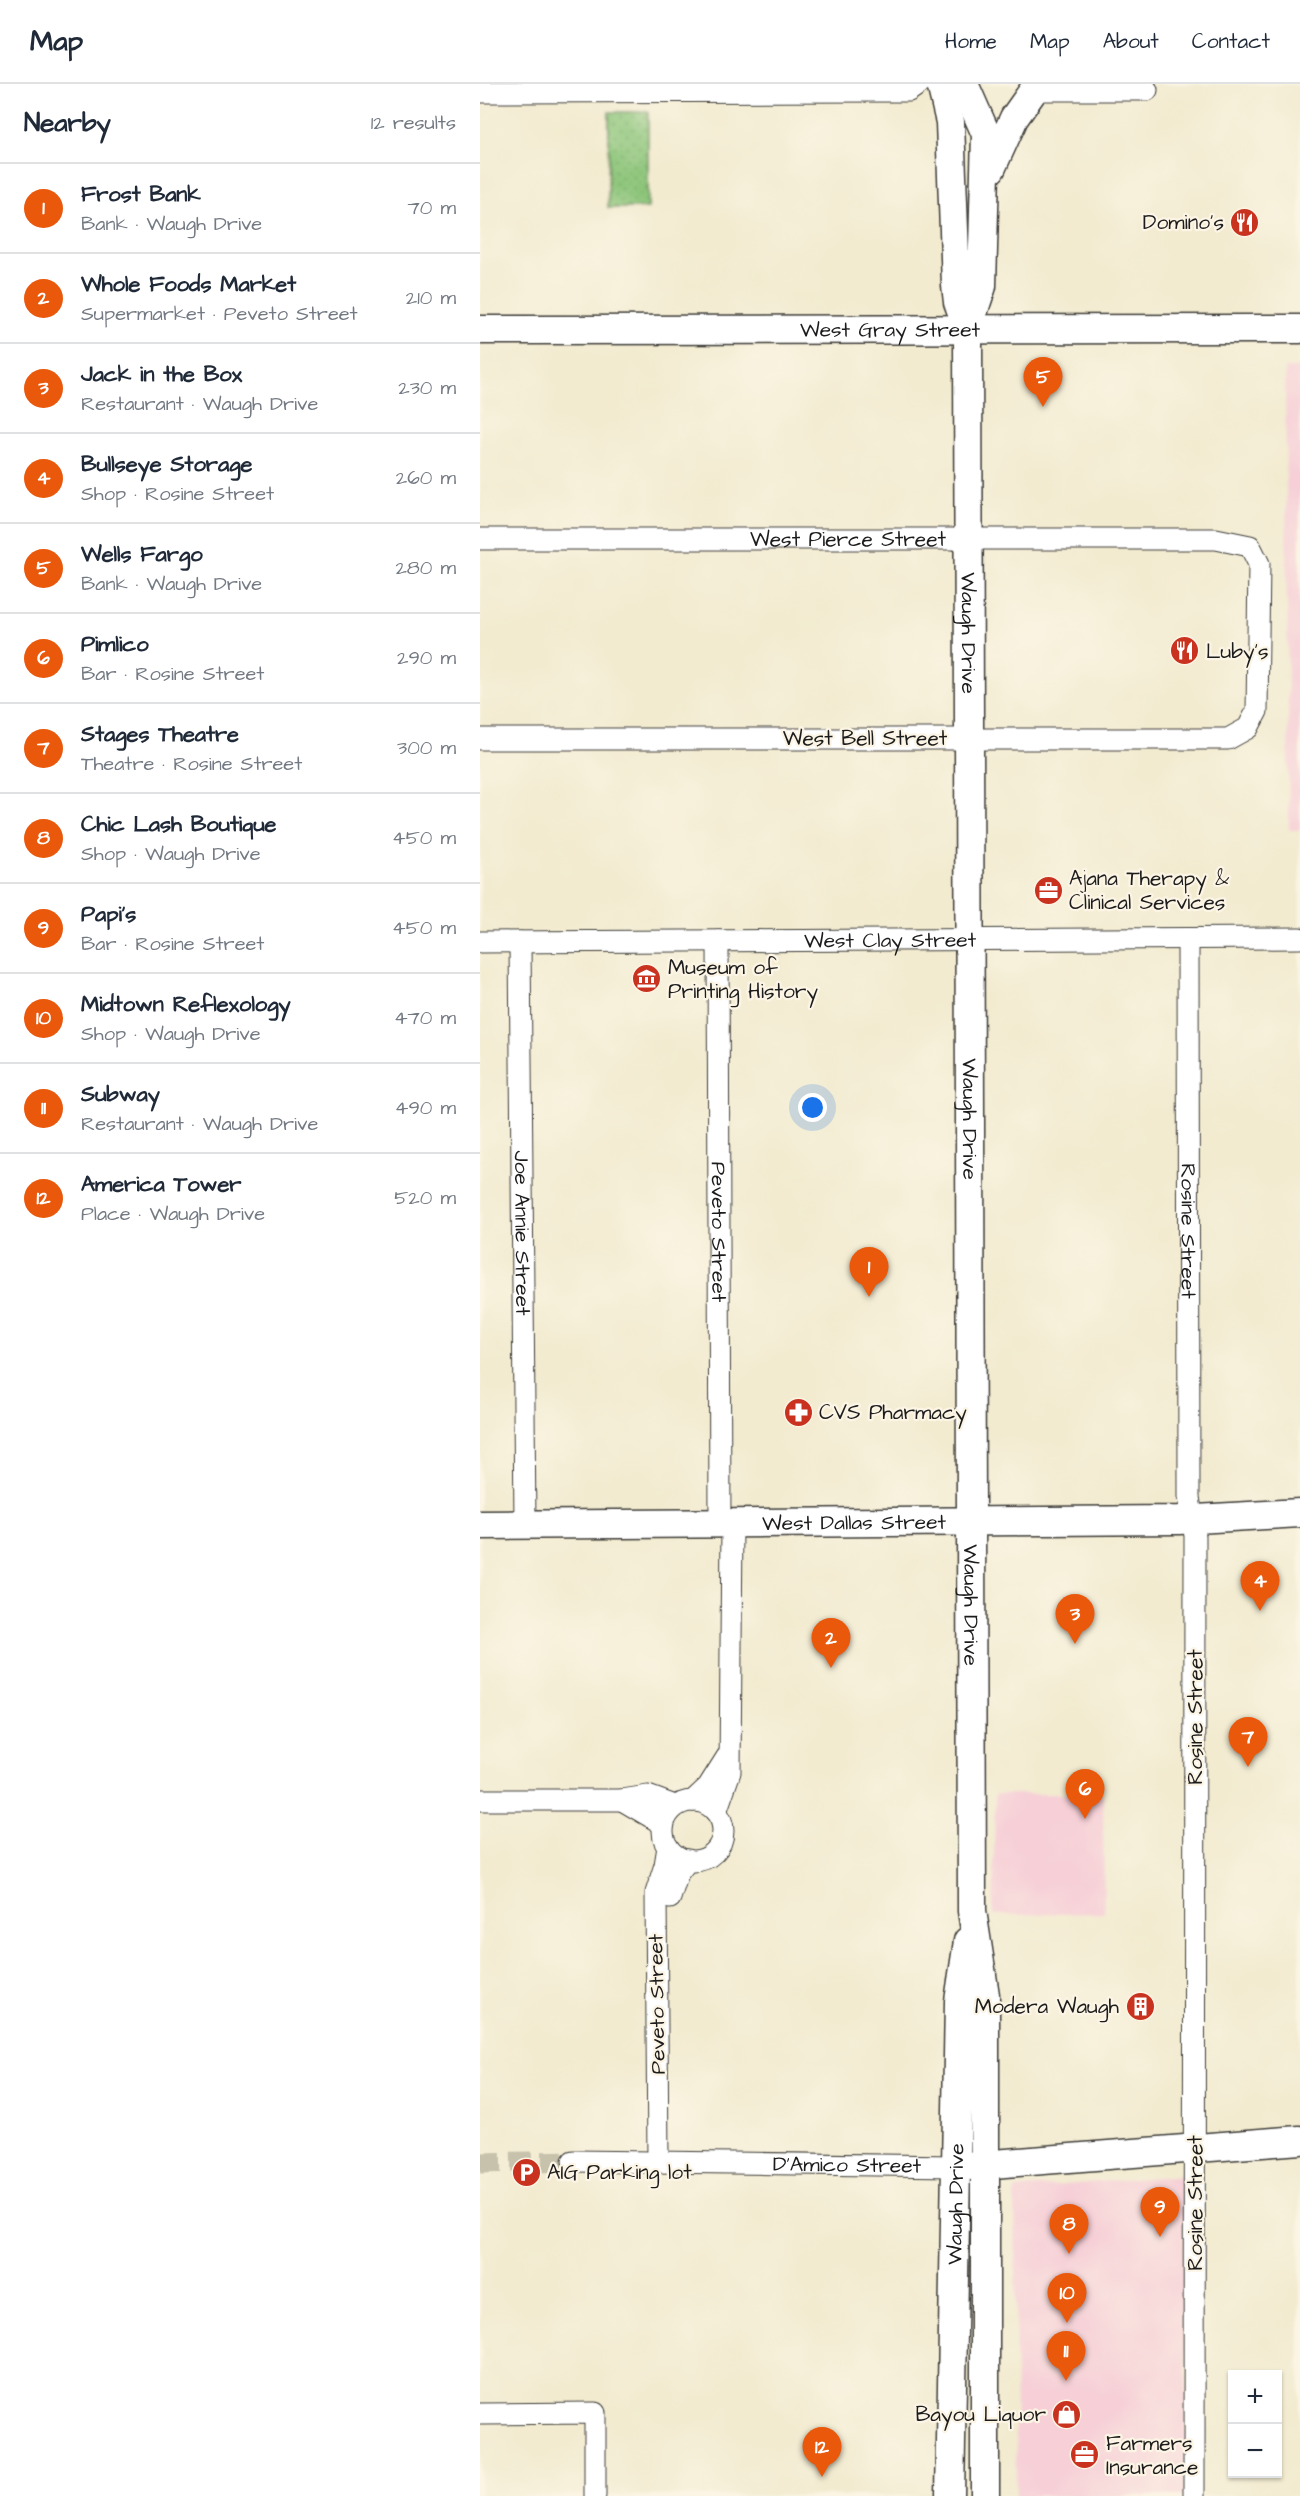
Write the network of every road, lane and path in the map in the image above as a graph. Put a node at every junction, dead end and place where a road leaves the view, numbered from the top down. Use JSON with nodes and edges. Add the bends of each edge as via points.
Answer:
{"nodes":[{"id":1,"x":919,"y":84,"type":"edge"},
{"id":2,"x":941,"y":84,"type":"edge"},
{"id":3,"x":964,"y":84,"type":"edge"},
{"id":4,"x":1035,"y":87,"type":"edge"},
{"id":5,"x":1147,"y":90,"type":"dead end"},
{"id":6,"x":480,"y":92,"type":"edge"},
{"id":7,"x":986,"y":179,"type":"junction"},
{"id":8,"x":968,"y":328,"type":"junction"},
{"id":9,"x":1300,"y":329,"type":"edge"},
{"id":10,"x":480,"y":330,"type":"edge"},
{"id":11,"x":968,"y":538,"type":"junction"},
{"id":12,"x":480,"y":539,"type":"edge"},
{"id":13,"x":1248,"y":728,"type":"joint"},
{"id":14,"x":969,"y":738,"type":"junction"},
{"id":15,"x":480,"y":739,"type":"edge"},
{"id":16,"x":1300,"y":938,"type":"edge"},
{"id":17,"x":1188,"y":939,"type":"junction"},
{"id":18,"x":970,"y":940,"type":"junction"},
{"id":19,"x":718,"y":941,"type":"junction"},
{"id":20,"x":480,"y":942,"type":"edge"},
{"id":21,"x":520,"y":942,"type":"junction"},
{"id":22,"x":1300,"y":1513,"type":"edge"},
{"id":23,"x":1193,"y":1520,"type":"junction"},
{"id":24,"x":970,"y":1522,"type":"junction"},
{"id":25,"x":726,"y":1523,"type":"junction"},
{"id":26,"x":480,"y":1525,"type":"edge"},
{"id":27,"x":525,"y":1525,"type":"junction"},
{"id":28,"x":731,"y":1751,"type":"junction"},
{"id":29,"x":480,"y":1800,"type":"edge"},
{"id":30,"x":622,"y":1800,"type":"junction"},
{"id":31,"x":684,"y":1803,"type":"junction"},
{"id":32,"x":716,"y":1812,"type":"junction"},
{"id":33,"x":663,"y":1824,"type":"junction"},
{"id":34,"x":668,"y":1847,"type":"junction"},
{"id":35,"x":688,"y":1860,"type":"junction"},
{"id":36,"x":972,"y":1911,"type":"junction"},
{"id":37,"x":1300,"y":2140,"type":"edge"},
{"id":38,"x":1195,"y":2150,"type":"junction"},
{"id":39,"x":573,"y":2162,"type":"tunnel mouth"},
{"id":40,"x":665,"y":2162,"type":"junction"},
{"id":41,"x":956,"y":2166,"type":"junction"},
{"id":42,"x":986,"y":2166,"type":"junction"},
{"id":43,"x":480,"y":2414,"type":"edge"},
{"id":44,"x":595,"y":2496,"type":"edge"},
{"id":45,"x":950,"y":2496,"type":"edge"},
{"id":46,"x":985,"y":2496,"type":"edge"},
{"id":47,"x":1194,"y":2496,"type":"edge"}],
"edges":[{"from":1,"to":6,"type":"street","via":[[909,91]]},
{"from":2,"to":8,"type":"main road","name":"Waugh Drive","via":[[950,122],[956,285]]},
{"from":3,"to":7,"type":"main road","name":"Waugh Drive","via":[[986,134]]},
{"from":4,"to":5,"type":"street"},
{"from":4,"to":7,"type":"main road","via":[[1014,118]]},
{"from":7,"to":8,"type":"main road","name":"Waugh Drive","via":[[982,286]]},
{"from":8,"to":9,"type":"main road","name":"West Gray Street"},
{"from":8,"to":10,"type":"main road","name":"West Gray Street"},
{"from":8,"to":11,"type":"main road","name":"Waugh Drive"},
{"from":11,"to":12,"type":"street","name":"West Pierce Street"},
{"from":11,"to":13,"type":"street","name":"West Pierce Street","via":[[1216,539],[1250,546],[1259,564],[1258,700]]},
{"from":11,"to":14,"type":"main road","name":"Waugh Drive"},
{"from":13,"to":14,"type":"street","name":"West Bell Street","via":[[1228,738]]},
{"from":14,"to":15,"type":"street","name":"West Bell Street"},
{"from":14,"to":18,"type":"main road","name":"Waugh Drive"},
{"from":16,"to":17,"type":"street","name":"West Clay Street"},
{"from":17,"to":18,"type":"street","name":"West Clay Street"},
{"from":17,"to":23,"type":"street","name":"Rosine Street","via":[[1189,1497]]},
{"from":18,"to":19,"type":"street","name":"West Clay Street"},
{"from":18,"to":24,"type":"main road","name":"Waugh Drive"},
{"from":19,"to":21,"type":"street","name":"West Clay Street"},
{"from":19,"to":25,"type":"street","name":"Peveto Street"},
{"from":20,"to":21,"type":"street","name":"West Clay Street"},
{"from":21,"to":27,"type":"street","name":"Joe Annie Street"},
{"from":22,"to":23,"type":"main road","name":"West Dallas Street"},
{"from":23,"to":24,"type":"main road","name":"West Dallas Street"},
{"from":23,"to":38,"type":"street","name":"Rosine Street"},
{"from":24,"to":25,"type":"main road","name":"West Dallas Street"},
{"from":24,"to":36,"type":"main road","name":"Waugh Drive"},
{"from":25,"to":27,"type":"main road","name":"West Dallas Street"},
{"from":25,"to":28,"type":"street","name":"Peveto Street"},
{"from":26,"to":27,"type":"main road","name":"West Dallas Street"},
{"from":28,"to":31,"type":"street","via":[[708,1787]]},
{"from":28,"to":32,"type":"street","name":"Peveto Street","via":[[730,1772]]},
{"from":29,"to":30,"type":"street"},
{"from":30,"to":31,"type":"street","via":[[648,1796]]},
{"from":30,"to":33,"type":"street"},
{"from":31,"to":32,"type":"street","via":[[702,1802]]},
{"from":31,"to":33,"type":"street"},
{"from":32,"to":35,"type":"street","via":[[722,1827],[720,1842],[704,1858]]},
{"from":33,"to":34,"type":"street"},
{"from":34,"to":35,"type":"street","via":[[673,1854]]},
{"from":34,"to":40,"type":"street","name":"Peveto Street","via":[[656,1893]]},
{"from":35,"to":40,"type":"street","name":"Peveto Street","via":[[678,1873],[670,1896]]},
{"from":36,"to":41,"type":"main road","name":"Waugh Drive","via":[[959,2001]]},
{"from":36,"to":42,"type":"main road","name":"Waugh Drive","via":[[985,1995]]},
{"from":37,"to":38,"type":"main road","name":"D'Amico Street"},
{"from":38,"to":42,"type":"main road","name":"D'Amico Street"},
{"from":38,"to":47,"type":"street","name":"Rosine Street"},
{"from":39,"to":40,"type":"street","name":"D'Amico Street"},
{"from":40,"to":41,"type":"street","name":"D'Amico Street"},
{"from":41,"to":42,"type":"main road","name":"D'Amico Street"},
{"from":41,"to":45,"type":"main road","name":"Waugh Drive"},
{"from":42,"to":46,"type":"main road","name":"Waugh Drive"},
{"from":43,"to":44,"type":"street","via":[[595,2413]]}]}
